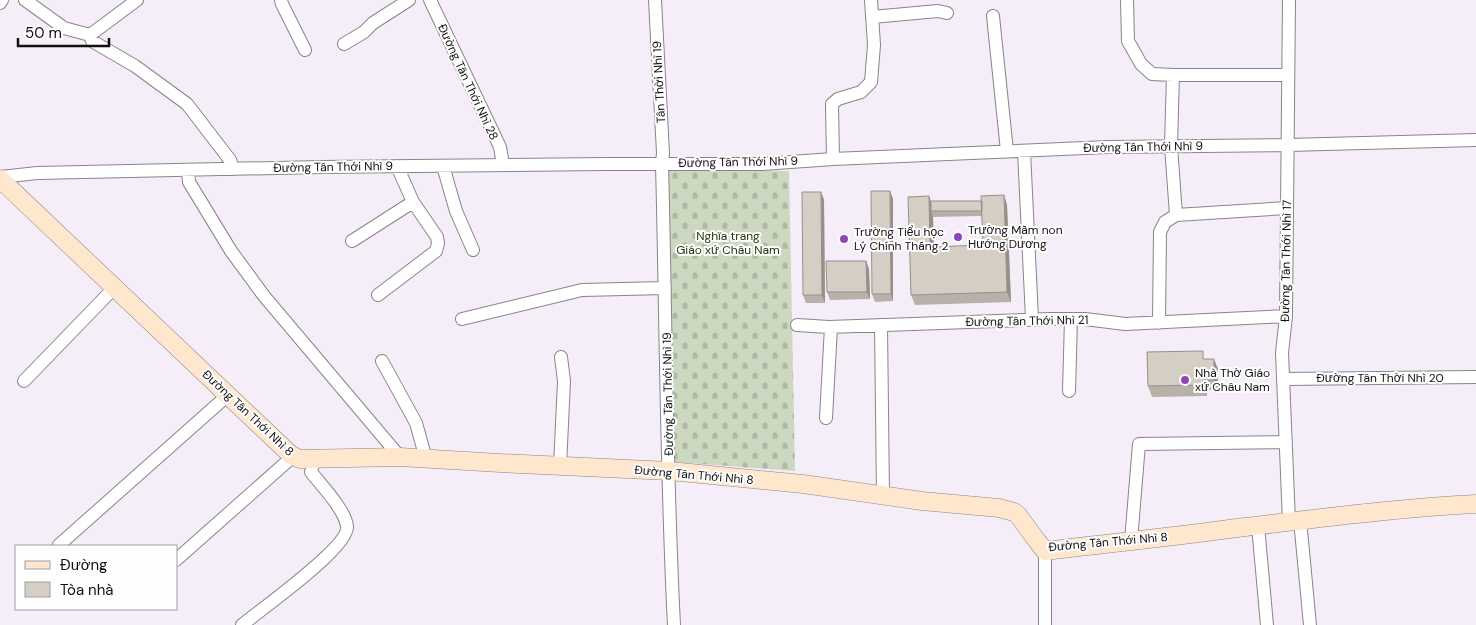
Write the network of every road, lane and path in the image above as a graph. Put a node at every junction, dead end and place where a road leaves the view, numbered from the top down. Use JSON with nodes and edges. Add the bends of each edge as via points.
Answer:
{"nodes":[{"id":1,"x":2,"y":0,"type":"edge"},
{"id":2,"x":25,"y":0,"type":"edge"},
{"id":3,"x":137,"y":0,"type":"edge"},
{"id":4,"x":282,"y":0,"type":"edge"},
{"id":5,"x":410,"y":0,"type":"edge"},
{"id":6,"x":430,"y":0,"type":"edge"},
{"id":7,"x":655,"y":0,"type":"edge"},
{"id":8,"x":870,"y":0,"type":"edge"},
{"id":9,"x":1127,"y":0,"type":"edge"},
{"id":10,"x":1289,"y":0,"type":"edge"},
{"id":11,"x":0,"y":3,"type":"edge"},
{"id":12,"x":947,"y":13,"type":"dead end"},
{"id":13,"x":993,"y":16,"type":"dead end"},
{"id":14,"x":872,"y":18,"type":"junction"},
{"id":15,"x":90,"y":35,"type":"junction"},
{"id":16,"x":344,"y":44,"type":"dead end"},
{"id":17,"x":305,"y":50,"type":"dead end"},
{"id":18,"x":1173,"y":75,"type":"junction"},
{"id":19,"x":1288,"y":75,"type":"junction"},
{"id":20,"x":1476,"y":140,"type":"edge"},
{"id":21,"x":1172,"y":146,"type":"junction"},
{"id":22,"x":1288,"y":146,"type":"junction"},
{"id":23,"x":1007,"y":151,"type":"junction"},
{"id":24,"x":1024,"y":152,"type":"junction"},
{"id":25,"x":833,"y":159,"type":"junction"},
{"id":26,"x":662,"y":164,"type":"junction"},
{"id":27,"x":503,"y":165,"type":"junction"},
{"id":28,"x":397,"y":166,"type":"junction"},
{"id":29,"x":443,"y":166,"type":"junction"},
{"id":30,"x":232,"y":169,"type":"junction"},
{"id":31,"x":188,"y":170,"type":"junction"},
{"id":32,"x":0,"y":178,"type":"edge"},
{"id":33,"x":413,"y":202,"type":"junction"},
{"id":34,"x":1287,"y":208,"type":"junction"},
{"id":35,"x":1176,"y":215,"type":"junction"},
{"id":36,"x":352,"y":241,"type":"dead end"},
{"id":37,"x":473,"y":250,"type":"dead end"},
{"id":38,"x":115,"y":287,"type":"junction"},
{"id":39,"x":665,"y":288,"type":"junction"},
{"id":40,"x":378,"y":295,"type":"dead end"},
{"id":41,"x":1286,"y":316,"type":"junction"},
{"id":42,"x":462,"y":319,"type":"dead end"},
{"id":43,"x":1071,"y":319,"type":"junction"},
{"id":44,"x":1032,"y":320,"type":"junction"},
{"id":45,"x":1159,"y":323,"type":"junction"},
{"id":46,"x":797,"y":325,"type":"dead end"},
{"id":47,"x":881,"y":325,"type":"junction"},
{"id":48,"x":831,"y":327,"type":"junction"},
{"id":49,"x":562,"y":356,"type":"dead end"},
{"id":50,"x":382,"y":361,"type":"dead end"},
{"id":51,"x":1476,"y":377,"type":"edge"},
{"id":52,"x":1283,"y":379,"type":"junction"},
{"id":53,"x":24,"y":381,"type":"dead end"},
{"id":54,"x":1069,"y":391,"type":"dead end"},
{"id":55,"x":228,"y":394,"type":"junction"},
{"id":56,"x":826,"y":418,"type":"dead end"},
{"id":57,"x":1286,"y":442,"type":"junction"},
{"id":58,"x":292,"y":455,"type":"junction"},
{"id":59,"x":400,"y":457,"type":"junction"},
{"id":60,"x":314,"y":459,"type":"junction"},
{"id":61,"x":426,"y":459,"type":"junction"},
{"id":62,"x":560,"y":466,"type":"junction"},
{"id":63,"x":670,"y":471,"type":"junction"},
{"id":64,"x":883,"y":495,"type":"junction"},
{"id":65,"x":1476,"y":504,"type":"edge"},
{"id":66,"x":1295,"y":521,"type":"junction"},
{"id":67,"x":1258,"y":526,"type":"junction"},
{"id":68,"x":1131,"y":541,"type":"junction"},
{"id":69,"x":59,"y":545,"type":"dead end"},
{"id":70,"x":1045,"y":551,"type":"junction"},
{"id":71,"x":178,"y":558,"type":"edge"},
{"id":72,"x":242,"y":625,"type":"edge"},
{"id":73,"x":674,"y":625,"type":"edge"},
{"id":74,"x":1045,"y":625,"type":"edge"},
{"id":75,"x":1267,"y":625,"type":"edge"},
{"id":76,"x":1310,"y":625,"type":"edge"}],
"edges":[{"from":1,"to":11,"type":"street"},
{"from":2,"to":15,"type":"street","via":[[64,28]]},
{"from":3,"to":15,"type":"street"},
{"from":4,"to":17,"type":"street"},
{"from":5,"to":16,"type":"street"},
{"from":6,"to":27,"type":"street","name":"Đường Tân Thới Nhì 28","via":[[500,147]]},
{"from":7,"to":26,"type":"street","name":"Tân Thời Nhì 19"},
{"from":8,"to":14,"type":"street"},
{"from":9,"to":18,"type":"street","via":[[1128,42],[1141,64],[1152,74]]},
{"from":10,"to":19,"type":"street","name":"Đường Tân Thới Nhì 17"},
{"from":12,"to":14,"type":"street","via":[[938,11]]},
{"from":13,"to":23,"type":"street"},
{"from":14,"to":25,"type":"street","via":[[871,82],[861,92],[832,104]]},
{"from":15,"to":30,"type":"street","via":[[92,41],[135,66],[187,104],[230,160]]},
{"from":18,"to":19,"type":"street"},
{"from":18,"to":21,"type":"street"},
{"from":19,"to":22,"type":"street","name":"Đường Tân Thới Nhì 17"},
{"from":20,"to":22,"type":"street","name":"Đường Tân Thới Nhì 9"},
{"from":21,"to":22,"type":"street","name":"Đường Tân Thới Nhì 9"},
{"from":21,"to":24,"type":"street","name":"Đường Tân Thới Nhì 9"},
{"from":21,"to":35,"type":"street"},
{"from":22,"to":34,"type":"street","name":"Đường Tân Thới Nhì 17"},
{"from":23,"to":24,"type":"street","name":"Đường Tân Thới Nhì 9"},
{"from":23,"to":25,"type":"street","name":"Đường Tân Thới Nhì 9"},
{"from":24,"to":44,"type":"street"},
{"from":25,"to":26,"type":"street","name":"Đường Tân Thới Nhì 9","via":[[762,164]]},
{"from":26,"to":27,"type":"street","name":"Đường Tân Thới Nhì 9"},
{"from":26,"to":39,"type":"street","name":"Đường Tân Thới Nhì 19"},
{"from":27,"to":29,"type":"street","name":"Đường Tân Thới Nhì 9"},
{"from":28,"to":29,"type":"street","name":"Đường Tân Thới Nhì 9"},
{"from":28,"to":30,"type":"street","name":"Đường Tân Thới Nhì 9"},
{"from":28,"to":33,"type":"street"},
{"from":29,"to":37,"type":"street","via":[[456,211]]},
{"from":30,"to":31,"type":"street","name":"Đường Tân Thới Nhì 9"},
{"from":31,"to":32,"type":"street","name":"Đường Tân Thới Nhì 9","via":[[37,173]]},
{"from":31,"to":59,"type":"street","via":[[188,182],[264,296]]},
{"from":32,"to":38,"type":"street","name":"Đường Tân Thới Nhì 8"},
{"from":33,"to":36,"type":"street"},
{"from":33,"to":40,"type":"street","via":[[436,237],[436,251]]},
{"from":34,"to":35,"type":"street"},
{"from":34,"to":41,"type":"street","name":"Đường Tân Thới Nhì 17"},
{"from":35,"to":45,"type":"street","via":[[1165,222],[1160,232]]},
{"from":38,"to":53,"type":"street"},
{"from":38,"to":55,"type":"street","name":"Đường Tân Thới Nhì 8"},
{"from":39,"to":42,"type":"street","via":[[582,290]]},
{"from":39,"to":63,"type":"street","name":"Đường Tân Thới Nhì 19"},
{"from":41,"to":45,"type":"street","name":"Đường Tân Thới Nhì 21"},
{"from":41,"to":52,"type":"street","name":"Đường Tân Thới Nhì 17"},
{"from":43,"to":44,"type":"street","name":"Đường Tân Thới Nhì 21"},
{"from":43,"to":45,"type":"street","name":"Đường Tân Thới Nhì 21","via":[[1125,324]]},
{"from":43,"to":54,"type":"street"},
{"from":44,"to":47,"type":"street","name":"Đường Tân Thới Nhì 21"},
{"from":46,"to":48,"type":"street","name":"Đường Tân Thới Nhì 21"},
{"from":47,"to":48,"type":"street","name":"Đường Tân Thới Nhì 21"},
{"from":47,"to":64,"type":"street"},
{"from":48,"to":56,"type":"street"},
{"from":49,"to":62,"type":"street"},
{"from":50,"to":61,"type":"street","via":[[416,423]]},
{"from":51,"to":52,"type":"street","name":"Đường Tân Thời Nhì 20"},
{"from":52,"to":57,"type":"street","name":"Đường Tân Thới Nhì 17"},
{"from":55,"to":58,"type":"street","name":"Đường Tân Thới Nhì 8"},
{"from":55,"to":69,"type":"street"},
{"from":57,"to":66,"type":"street","name":"Đường Tân Thới Nhì 17"},
{"from":57,"to":68,"type":"street","via":[[1138,444]]},
{"from":58,"to":60,"type":"street","name":"Đường Tân Thới Nhì 8","via":[[300,459]]},
{"from":58,"to":71,"type":"street"},
{"from":59,"to":60,"type":"street","name":"Đường Tân Thới Nhì 8"},
{"from":59,"to":61,"type":"street","name":"Đường Tân Thới Nhì 8"},
{"from":60,"to":72,"type":"street","via":[[311,472],[343,514],[347,532],[324,560]]},
{"from":61,"to":62,"type":"street","name":"Đường Tân Thới Nhì 8"},
{"from":62,"to":63,"type":"street","name":"Đường Tân Thới Nhì 8"},
{"from":63,"to":64,"type":"street","name":"Đường Tân Thới Nhì 8"},
{"from":63,"to":73,"type":"street","name":"Đường Tân Thới Nhì 19"},
{"from":64,"to":70,"type":"street","name":"Đường Tân Thới Nhì 8","via":[[1014,512]]},
{"from":65,"to":66,"type":"street","name":"Đường Tân Thới Nhì 8"},
{"from":66,"to":67,"type":"street","name":"Đường Tân Thới Nhì 8"},
{"from":66,"to":76,"type":"street","name":"Đường Tân Thới Nhì 17"},
{"from":67,"to":68,"type":"street","name":"Đường Tân Thới Nhì 8"},
{"from":67,"to":75,"type":"street"},
{"from":68,"to":70,"type":"street","name":"Đường Tân Thới Nhì 8"},
{"from":70,"to":74,"type":"street"}]}
